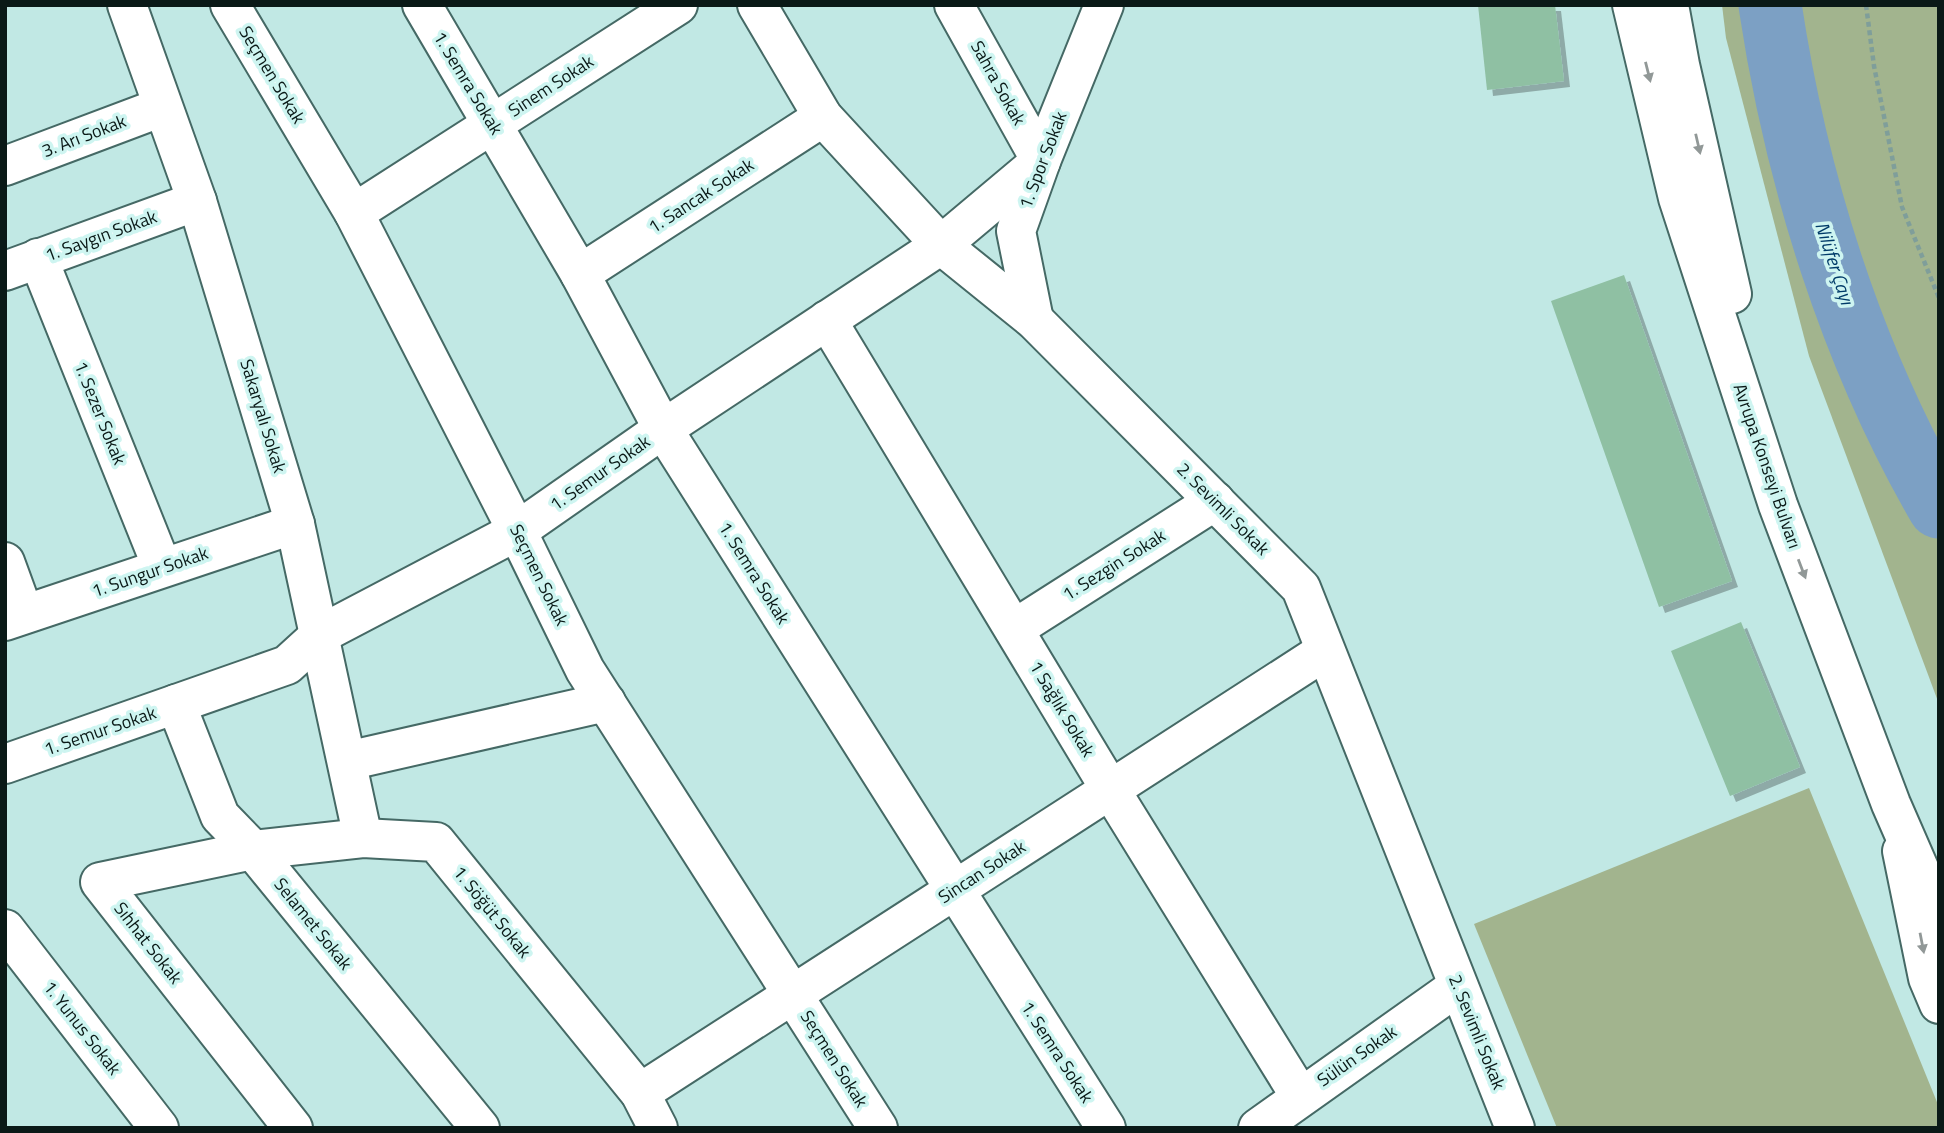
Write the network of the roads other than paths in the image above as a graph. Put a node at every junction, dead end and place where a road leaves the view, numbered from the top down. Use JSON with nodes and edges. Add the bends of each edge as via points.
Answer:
{"nodes":[{"id":1,"x":127,"y":5,"type":"edge"},
{"id":2,"x":230,"y":5,"type":"edge"},
{"id":3,"x":422,"y":5,"type":"edge"},
{"id":4,"x":678,"y":5,"type":"edge"},
{"id":5,"x":757,"y":5,"type":"edge"},
{"id":6,"x":954,"y":5,"type":"edge"},
{"id":7,"x":1104,"y":5,"type":"edge"},
{"id":8,"x":1632,"y":5,"type":"edge"},
{"id":9,"x":1669,"y":5,"type":"edge"},
{"id":10,"x":162,"y":107,"type":"junction"},
{"id":11,"x":823,"y":117,"type":"junction"},
{"id":12,"x":492,"y":124,"type":"junction"},
{"id":13,"x":1041,"y":161,"type":"junction"},
{"id":14,"x":5,"y":166,"type":"edge"},
{"id":15,"x":197,"y":201,"type":"junction"},
{"id":16,"x":354,"y":213,"type":"junction"},
{"id":17,"x":941,"y":245,"type":"junction"},
{"id":18,"x":22,"y":265,"type":"edge"},
{"id":19,"x":580,"y":274,"type":"junction"},
{"id":20,"x":827,"y":320,"type":"junction"},
{"id":21,"x":1034,"y":320,"type":"junction"},
{"id":22,"x":663,"y":429,"type":"junction"},
{"id":23,"x":1215,"y":501,"type":"junction"},
{"id":24,"x":1778,"y":505,"type":"junction"},
{"id":25,"x":295,"y":524,"type":"junction"},
{"id":26,"x":517,"y":531,"type":"junction"},
{"id":27,"x":5,"y":562,"type":"edge"},
{"id":28,"x":162,"y":567,"type":"junction"},
{"id":29,"x":15,"y":618,"type":"edge"},
{"id":30,"x":1014,"y":629,"type":"junction"},
{"id":31,"x":321,"y":634,"type":"junction"},
{"id":32,"x":1325,"y":651,"type":"junction"},
{"id":33,"x":606,"y":702,"type":"junction"},
{"id":34,"x":176,"y":704,"type":"junction"},
{"id":35,"x":347,"y":761,"type":"junction"},
{"id":36,"x":5,"y":764,"type":"edge"},
{"id":37,"x":1110,"y":789,"type":"junction"},
{"id":38,"x":1891,"y":804,"type":"junction"},
{"id":39,"x":363,"y":838,"type":"junction"},
{"id":40,"x":253,"y":850,"type":"junction"},
{"id":41,"x":954,"y":890,"type":"junction"},
{"id":42,"x":1939,"y":914,"type":"edge"},
{"id":43,"x":5,"y":929,"type":"edge"},
{"id":44,"x":1458,"y":986,"type":"junction"},
{"id":45,"x":793,"y":994,"type":"junction"},
{"id":46,"x":1939,"y":1004,"type":"edge"},
{"id":47,"x":640,"y":1093,"type":"junction"},
{"id":48,"x":1300,"y":1096,"type":"junction"},
{"id":49,"x":159,"y":1128,"type":"edge"},
{"id":50,"x":293,"y":1128,"type":"edge"},
{"id":51,"x":480,"y":1128,"type":"edge"},
{"id":52,"x":658,"y":1128,"type":"edge"},
{"id":53,"x":878,"y":1128,"type":"edge"},
{"id":54,"x":1106,"y":1128,"type":"edge"},
{"id":55,"x":1258,"y":1128,"type":"edge"},
{"id":56,"x":1515,"y":1128,"type":"edge"}],
"edges":[{"from":1,"to":10,"type":"street","name":"Sakaryalı Sokak"},
{"from":2,"to":16,"type":"street","name":"Seçmen Sokak"},
{"from":3,"to":12,"type":"street","name":"1. Semra Sokak"},
{"from":4,"to":12,"type":"street","name":"Sinem Sokak"},
{"from":5,"to":11,"type":"street","name":"2. Sevimli Sokak"},
{"from":6,"to":13,"type":"street","name":"Sahra Sokak"},
{"from":7,"to":13,"type":"street","name":"1. Spor Sokak"},
{"from":8,"to":24,"type":"street","name":"Avrupa Konseyi Bulvarı","one_way":true,"via":[[1678,198]]},
{"from":9,"to":24,"type":"street","one_way":true},
{"from":10,"to":14,"type":"street","name":"3. Arı Sokak"},
{"from":10,"to":15,"type":"street","name":"Sakaryalı Sokak"},
{"from":11,"to":17,"type":"street","name":"2. Sevimli Sokak"},
{"from":11,"to":19,"type":"street","name":"1. Sancak Sokak"},
{"from":12,"to":16,"type":"street","name":"Sinem Sokak"},
{"from":12,"to":19,"type":"street","name":"1. Semra Sokak"},
{"from":13,"to":17,"type":"street","name":"1. Semur Sokak"},
{"from":13,"to":21,"type":"street","name":"1. Spor Sokak","via":[[1017,231]]},
{"from":15,"to":18,"type":"street","name":"1. Saygın Sokak"},
{"from":15,"to":25,"type":"street","name":"Sakaryalı Sokak"},
{"from":16,"to":26,"type":"street","name":"Seçmen Sokak"},
{"from":17,"to":20,"type":"street","name":"1. Semur Sokak"},
{"from":17,"to":21,"type":"street","name":"2. Sevimli Sokak"},
{"from":18,"to":28,"type":"street","name":"1. Sezer Sokak"},
{"from":19,"to":22,"type":"street","name":"1. Semra Sokak"},
{"from":20,"to":22,"type":"street","name":"1. Semur Sokak"},
{"from":20,"to":30,"type":"street","name":"1 Sağlık Sokak"},
{"from":21,"to":23,"type":"street","name":"2. Sevimli Sokak"},
{"from":22,"to":26,"type":"street","name":"1. Semur Sokak"},
{"from":22,"to":41,"type":"street","name":"1. Semra Sokak"},
{"from":23,"to":30,"type":"street","name":"1. Sezgin Sokak"},
{"from":23,"to":32,"type":"street","name":"2. Sevimli Sokak","via":[[1301,588]]},
{"from":24,"to":38,"type":"street","name":"Avrupa Konseyi Bulvarı","one_way":true},
{"from":25,"to":28,"type":"street","name":"1. Sungur Sokak"},
{"from":25,"to":31,"type":"street","name":"Sakaryalı Sokak"},
{"from":26,"to":31,"type":"street","name":"1. Semur Sokak"},
{"from":26,"to":33,"type":"street","name":"Seçmen Sokak","via":[[585,670]]},
{"from":27,"to":29,"type":"street"},
{"from":28,"to":29,"type":"street","name":"1. Sungur Sokak"},
{"from":30,"to":37,"type":"street","name":"1 Sağlık Sokak"},
{"from":31,"to":34,"type":"street","name":"1. Semur Sokak","via":[[287,665]]},
{"from":31,"to":35,"type":"street","name":"Sakaryalı Sokak"},
{"from":32,"to":37,"type":"street","name":"Sincan Sokak"},
{"from":32,"to":44,"type":"street","name":"2. Sevimli Sokak"},
{"from":33,"to":35,"type":"street"},
{"from":33,"to":45,"type":"street","name":"Seçmen Sokak"},
{"from":34,"to":36,"type":"street","name":"1. Semur Sokak"},
{"from":34,"to":40,"type":"street","name":"Selamet Sokak","via":[[220,816]]},
{"from":35,"to":39,"type":"street","name":"Sakaryalı Sokak"},
{"from":37,"to":41,"type":"street","name":"Sincan Sokak"},
{"from":37,"to":48,"type":"street","name":"1 Sağlık Sokak"},
{"from":38,"to":42,"type":"street","name":"Avrupa Konseyi Bulvarı"},
{"from":38,"to":46,"type":"street","one_way":true,"via":[[1928,978]]},
{"from":39,"to":40,"type":"street","name":"1. Söğüt Sokak"},
{"from":39,"to":47,"type":"street","name":"1. Söğüt Sokak","via":[[436,842]]},
{"from":40,"to":50,"type":"street","name":"Sıhhat Sokak","via":[[100,882]]},
{"from":40,"to":51,"type":"street","name":"Selamet Sokak"},
{"from":41,"to":45,"type":"street","name":"Sincan Sokak"},
{"from":41,"to":54,"type":"street","name":"1. Semra Sokak"},
{"from":43,"to":49,"type":"street","name":"1. Yunus Sokak"},
{"from":44,"to":48,"type":"street","name":"Sülün Sokak"},
{"from":44,"to":56,"type":"street","name":"2. Sevimli Sokak"},
{"from":45,"to":47,"type":"street","name":"Sincan Sokak"},
{"from":45,"to":53,"type":"street","name":"Seçmen Sokak"},
{"from":47,"to":52,"type":"street","name":"1. Söğüt Sokak"},
{"from":48,"to":55,"type":"street","name":"Sülün Sokak"}]}
